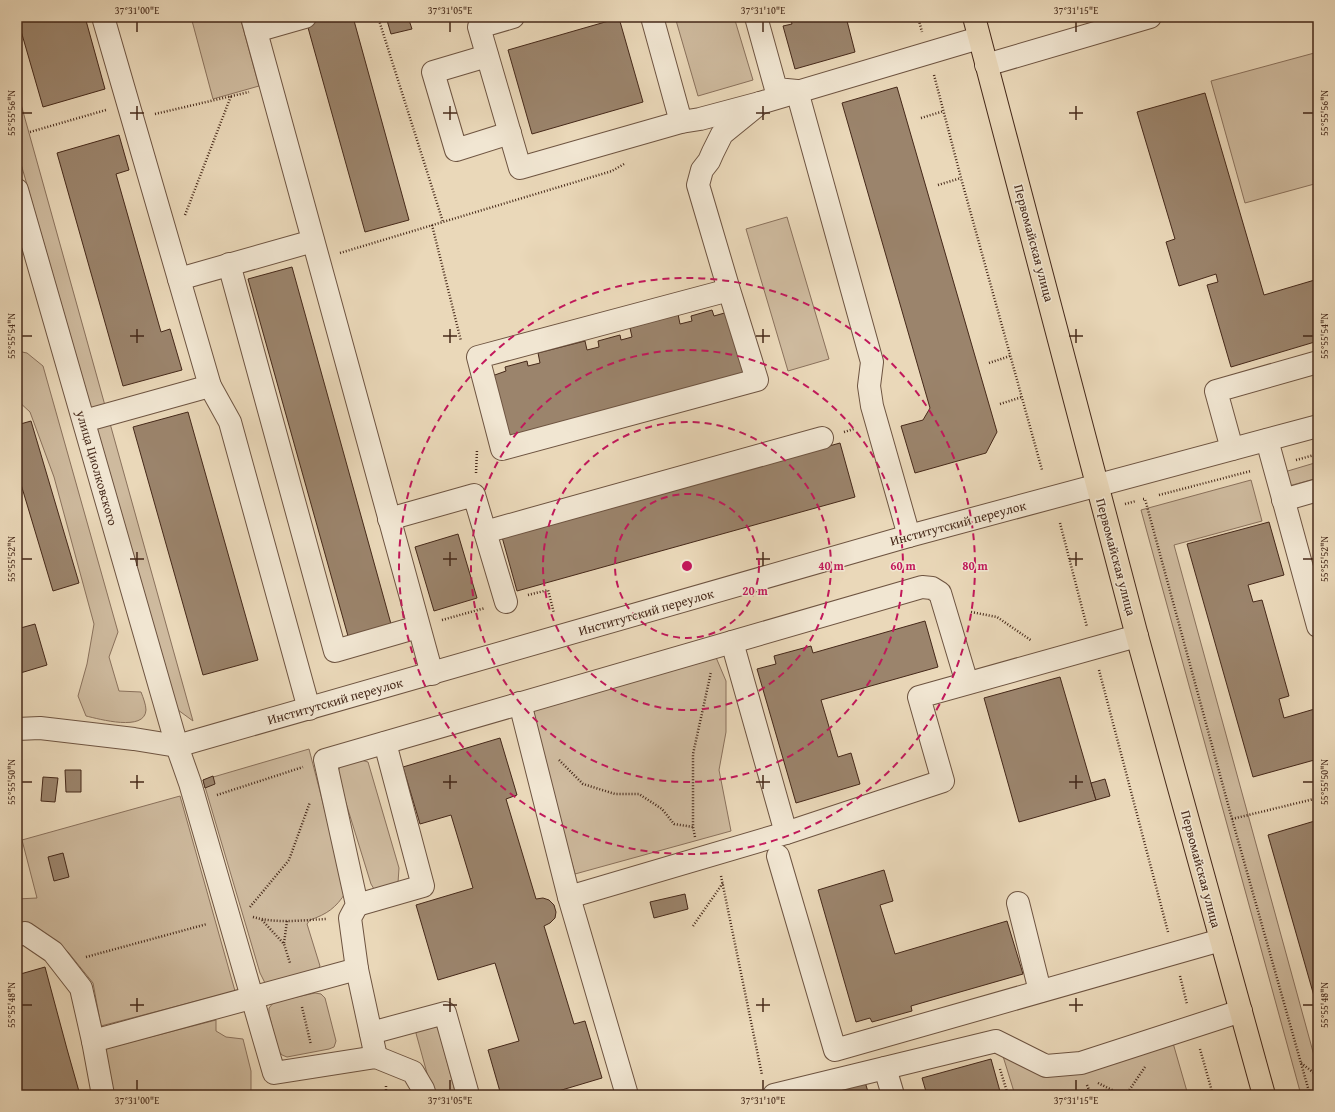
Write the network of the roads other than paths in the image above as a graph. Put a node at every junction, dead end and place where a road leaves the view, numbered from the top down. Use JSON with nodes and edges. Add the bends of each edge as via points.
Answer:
{"nodes":[{"id":1,"x":103,"y":17,"type":"edge"},
{"id":2,"x":305,"y":17,"type":"edge"},
{"id":3,"x":513,"y":17,"type":"edge"},
{"id":4,"x":652,"y":17,"type":"edge"},
{"id":5,"x":756,"y":17,"type":"edge"},
{"id":6,"x":974,"y":17,"type":"edge"},
{"id":7,"x":1150,"y":17,"type":"edge"},
{"id":8,"x":254,"y":24,"type":"edge"},
{"id":9,"x":1102,"y":24,"type":"edge"},
{"id":10,"x":980,"y":38,"type":"junction"},
{"id":11,"x":487,"y":56,"type":"junction"},
{"id":12,"x":986,"y":65,"type":"junction"},
{"id":13,"x":797,"y":91,"type":"junction"},
{"id":14,"x":760,"y":103,"type":"junction"},
{"id":15,"x":681,"y":122,"type":"junction"},
{"id":16,"x":510,"y":133,"type":"junction"},
{"id":17,"x":17,"y":190,"type":"edge"},
{"id":18,"x":24,"y":240,"type":"edge"},
{"id":19,"x":315,"y":250,"type":"junction"},
{"id":20,"x":229,"y":264,"type":"junction"},
{"id":21,"x":179,"y":279,"type":"junction"},
{"id":22,"x":728,"y":290,"type":"junction"},
{"id":23,"x":1318,"y":362,"type":"edge"},
{"id":24,"x":210,"y":386,"type":"junction"},
{"id":25,"x":84,"y":421,"type":"junction"},
{"id":26,"x":1318,"y":426,"type":"edge"},
{"id":27,"x":822,"y":438,"type":"road end"},
{"id":28,"x":1266,"y":440,"type":"junction"},
{"id":29,"x":1232,"y":449,"type":"junction"},
{"id":30,"x":1097,"y":486,"type":"junction"},
{"id":31,"x":1318,"y":490,"type":"edge"},
{"id":32,"x":1282,"y":500,"type":"junction"},
{"id":33,"x":389,"y":519,"type":"junction"},
{"id":34,"x":485,"y":532,"type":"junction"},
{"id":35,"x":909,"y":536,"type":"junction"},
{"id":36,"x":506,"y":602,"type":"dead end"},
{"id":37,"x":1318,"y":626,"type":"edge"},
{"id":38,"x":418,"y":627,"type":"junction"},
{"id":39,"x":1137,"y":636,"type":"junction"},
{"id":40,"x":734,"y":651,"type":"junction"},
{"id":41,"x":432,"y":674,"type":"junction"},
{"id":42,"x":967,"y":683,"type":"junction"},
{"id":43,"x":520,"y":703,"type":"junction"},
{"id":44,"x":309,"y":709,"type":"junction"},
{"id":45,"x":17,"y":729,"type":"edge"},
{"id":46,"x":385,"y":743,"type":"junction"},
{"id":47,"x":177,"y":746,"type":"junction"},
{"id":48,"x":786,"y":833,"type":"junction"},
{"id":49,"x":778,"y":856,"type":"dead end"},
{"id":50,"x":570,"y":897,"type":"junction"},
{"id":51,"x":1018,"y":903,"type":"dead end"},
{"id":52,"x":354,"y":912,"type":"junction"},
{"id":53,"x":17,"y":935,"type":"edge"},
{"id":54,"x":1221,"y":940,"type":"junction"},
{"id":55,"x":357,"y":970,"type":"junction"},
{"id":56,"x":1040,"y":991,"type":"junction"},
{"id":57,"x":253,"y":998,"type":"junction"},
{"id":58,"x":1241,"y":1011,"type":"junction"},
{"id":59,"x":371,"y":1033,"type":"junction"},
{"id":60,"x":93,"y":1041,"type":"junction"},
{"id":61,"x":376,"y":1057,"type":"junction"},
{"id":62,"x":885,"y":1068,"type":"junction"},
{"id":63,"x":768,"y":1087,"type":"edge"},
{"id":64,"x":103,"y":1095,"type":"edge"},
{"id":65,"x":425,"y":1095,"type":"edge"},
{"id":66,"x":468,"y":1095,"type":"edge"},
{"id":67,"x":627,"y":1095,"type":"edge"},
{"id":68,"x":893,"y":1095,"type":"edge"},
{"id":69,"x":1264,"y":1095,"type":"edge"}],
"edges":[{"from":1,"to":21,"type":"street"},
{"from":2,"to":8,"type":"street"},
{"from":3,"to":11,"type":"street","via":[[479,27]]},
{"from":4,"to":15,"type":"street"},
{"from":5,"to":13,"type":"street","via":[[776,89]]},
{"from":6,"to":10,"type":"main road","name":"Первомайская улица"},
{"from":7,"to":9,"type":"street"},
{"from":8,"to":19,"type":"street"},
{"from":9,"to":12,"type":"street"},
{"from":10,"to":12,"type":"main road","name":"Первомайская улица"},
{"from":10,"to":13,"type":"street"},
{"from":11,"to":16,"type":"street"},
{"from":11,"to":16,"type":"street","via":[[433,72],[456,150]]},
{"from":12,"to":30,"type":"main road","name":"Первомайская улица"},
{"from":13,"to":14,"type":"street"},
{"from":13,"to":35,"type":"street","via":[[872,362],[870,391],[876,423]]},
{"from":14,"to":15,"type":"street","via":[[700,120]]},
{"from":14,"to":22,"type":"street","via":[[722,134],[702,170],[698,185]]},
{"from":15,"to":16,"type":"street","via":[[520,168]]},
{"from":17,"to":18,"type":"street","name":"улица Циолковского"},
{"from":18,"to":25,"type":"street","name":"улица Циолковского"},
{"from":19,"to":20,"type":"street"},
{"from":19,"to":33,"type":"street"},
{"from":20,"to":21,"type":"street"},
{"from":20,"to":38,"type":"street","via":[[335,651]]},
{"from":21,"to":24,"type":"street"},
{"from":22,"to":22,"type":"street","via":[[757,380],[502,449],[478,357]]},
{"from":23,"to":29,"type":"street","via":[[1216,391]]},
{"from":24,"to":25,"type":"street"},
{"from":24,"to":44,"type":"street","via":[[230,422]]},
{"from":25,"to":47,"type":"street","name":"улица Циолковского"},
{"from":26,"to":28,"type":"street","name":"Институтский переулок"},
{"from":27,"to":34,"type":"street"},
{"from":28,"to":29,"type":"street","name":"Институтский переулок"},
{"from":28,"to":32,"type":"street"},
{"from":29,"to":30,"type":"street","name":"Институтский переулок"},
{"from":30,"to":35,"type":"street","name":"Институтский переулок"},
{"from":30,"to":39,"type":"main road","name":"Первомайская улица"},
{"from":31,"to":32,"type":"street"},
{"from":32,"to":37,"type":"street"},
{"from":33,"to":34,"type":"street","via":[[474,495]]},
{"from":33,"to":38,"type":"street"},
{"from":34,"to":36,"type":"street"},
{"from":35,"to":41,"type":"street","name":"Институтский переулок"},
{"from":38,"to":41,"type":"street"},
{"from":39,"to":42,"type":"street"},
{"from":39,"to":54,"type":"main road","name":"Первомайская улица"},
{"from":40,"to":42,"type":"street","via":[[922,587],[932,588],[940,593]]},
{"from":40,"to":43,"type":"street"},
{"from":40,"to":48,"type":"street"},
{"from":41,"to":44,"type":"street","name":"Институтский переулок"},
{"from":42,"to":48,"type":"street","via":[[919,697],[943,781]]},
{"from":43,"to":46,"type":"street"},
{"from":43,"to":50,"type":"street"},
{"from":44,"to":47,"type":"street","name":"Институтский переулок"},
{"from":45,"to":47,"type":"street","name":"Институтский переулок","via":[[48,729]]},
{"from":46,"to":52,"type":"street","via":[[325,760]]},
{"from":46,"to":52,"type":"street","via":[[423,886]]},
{"from":47,"to":57,"type":"street","name":"улица Циолковского"},
{"from":48,"to":50,"type":"street"},
{"from":49,"to":56,"type":"street","via":[[835,1050]]},
{"from":50,"to":67,"type":"street"},
{"from":51,"to":56,"type":"street"},
{"from":52,"to":55,"type":"street"},
{"from":53,"to":60,"type":"street","via":[[25,933],[53,952],[81,988]]},
{"from":54,"to":56,"type":"street"},
{"from":54,"to":58,"type":"main road","name":"Первомайская улица"},
{"from":55,"to":57,"type":"street"},
{"from":55,"to":59,"type":"street"},
{"from":57,"to":60,"type":"street"},
{"from":57,"to":61,"type":"street","name":"улица Циолковского","via":[[274,1073]]},
{"from":58,"to":62,"type":"street","via":[[1081,1063],[1046,1066],[996,1041]]},
{"from":58,"to":69,"type":"main road","name":"Первомайская улица"},
{"from":59,"to":61,"type":"street"},
{"from":59,"to":66,"type":"street","via":[[445,1013]]},
{"from":60,"to":64,"type":"street"},
{"from":61,"to":65,"type":"street","via":[[413,1072]]},
{"from":62,"to":63,"type":"street"},
{"from":62,"to":68,"type":"street"}]}
